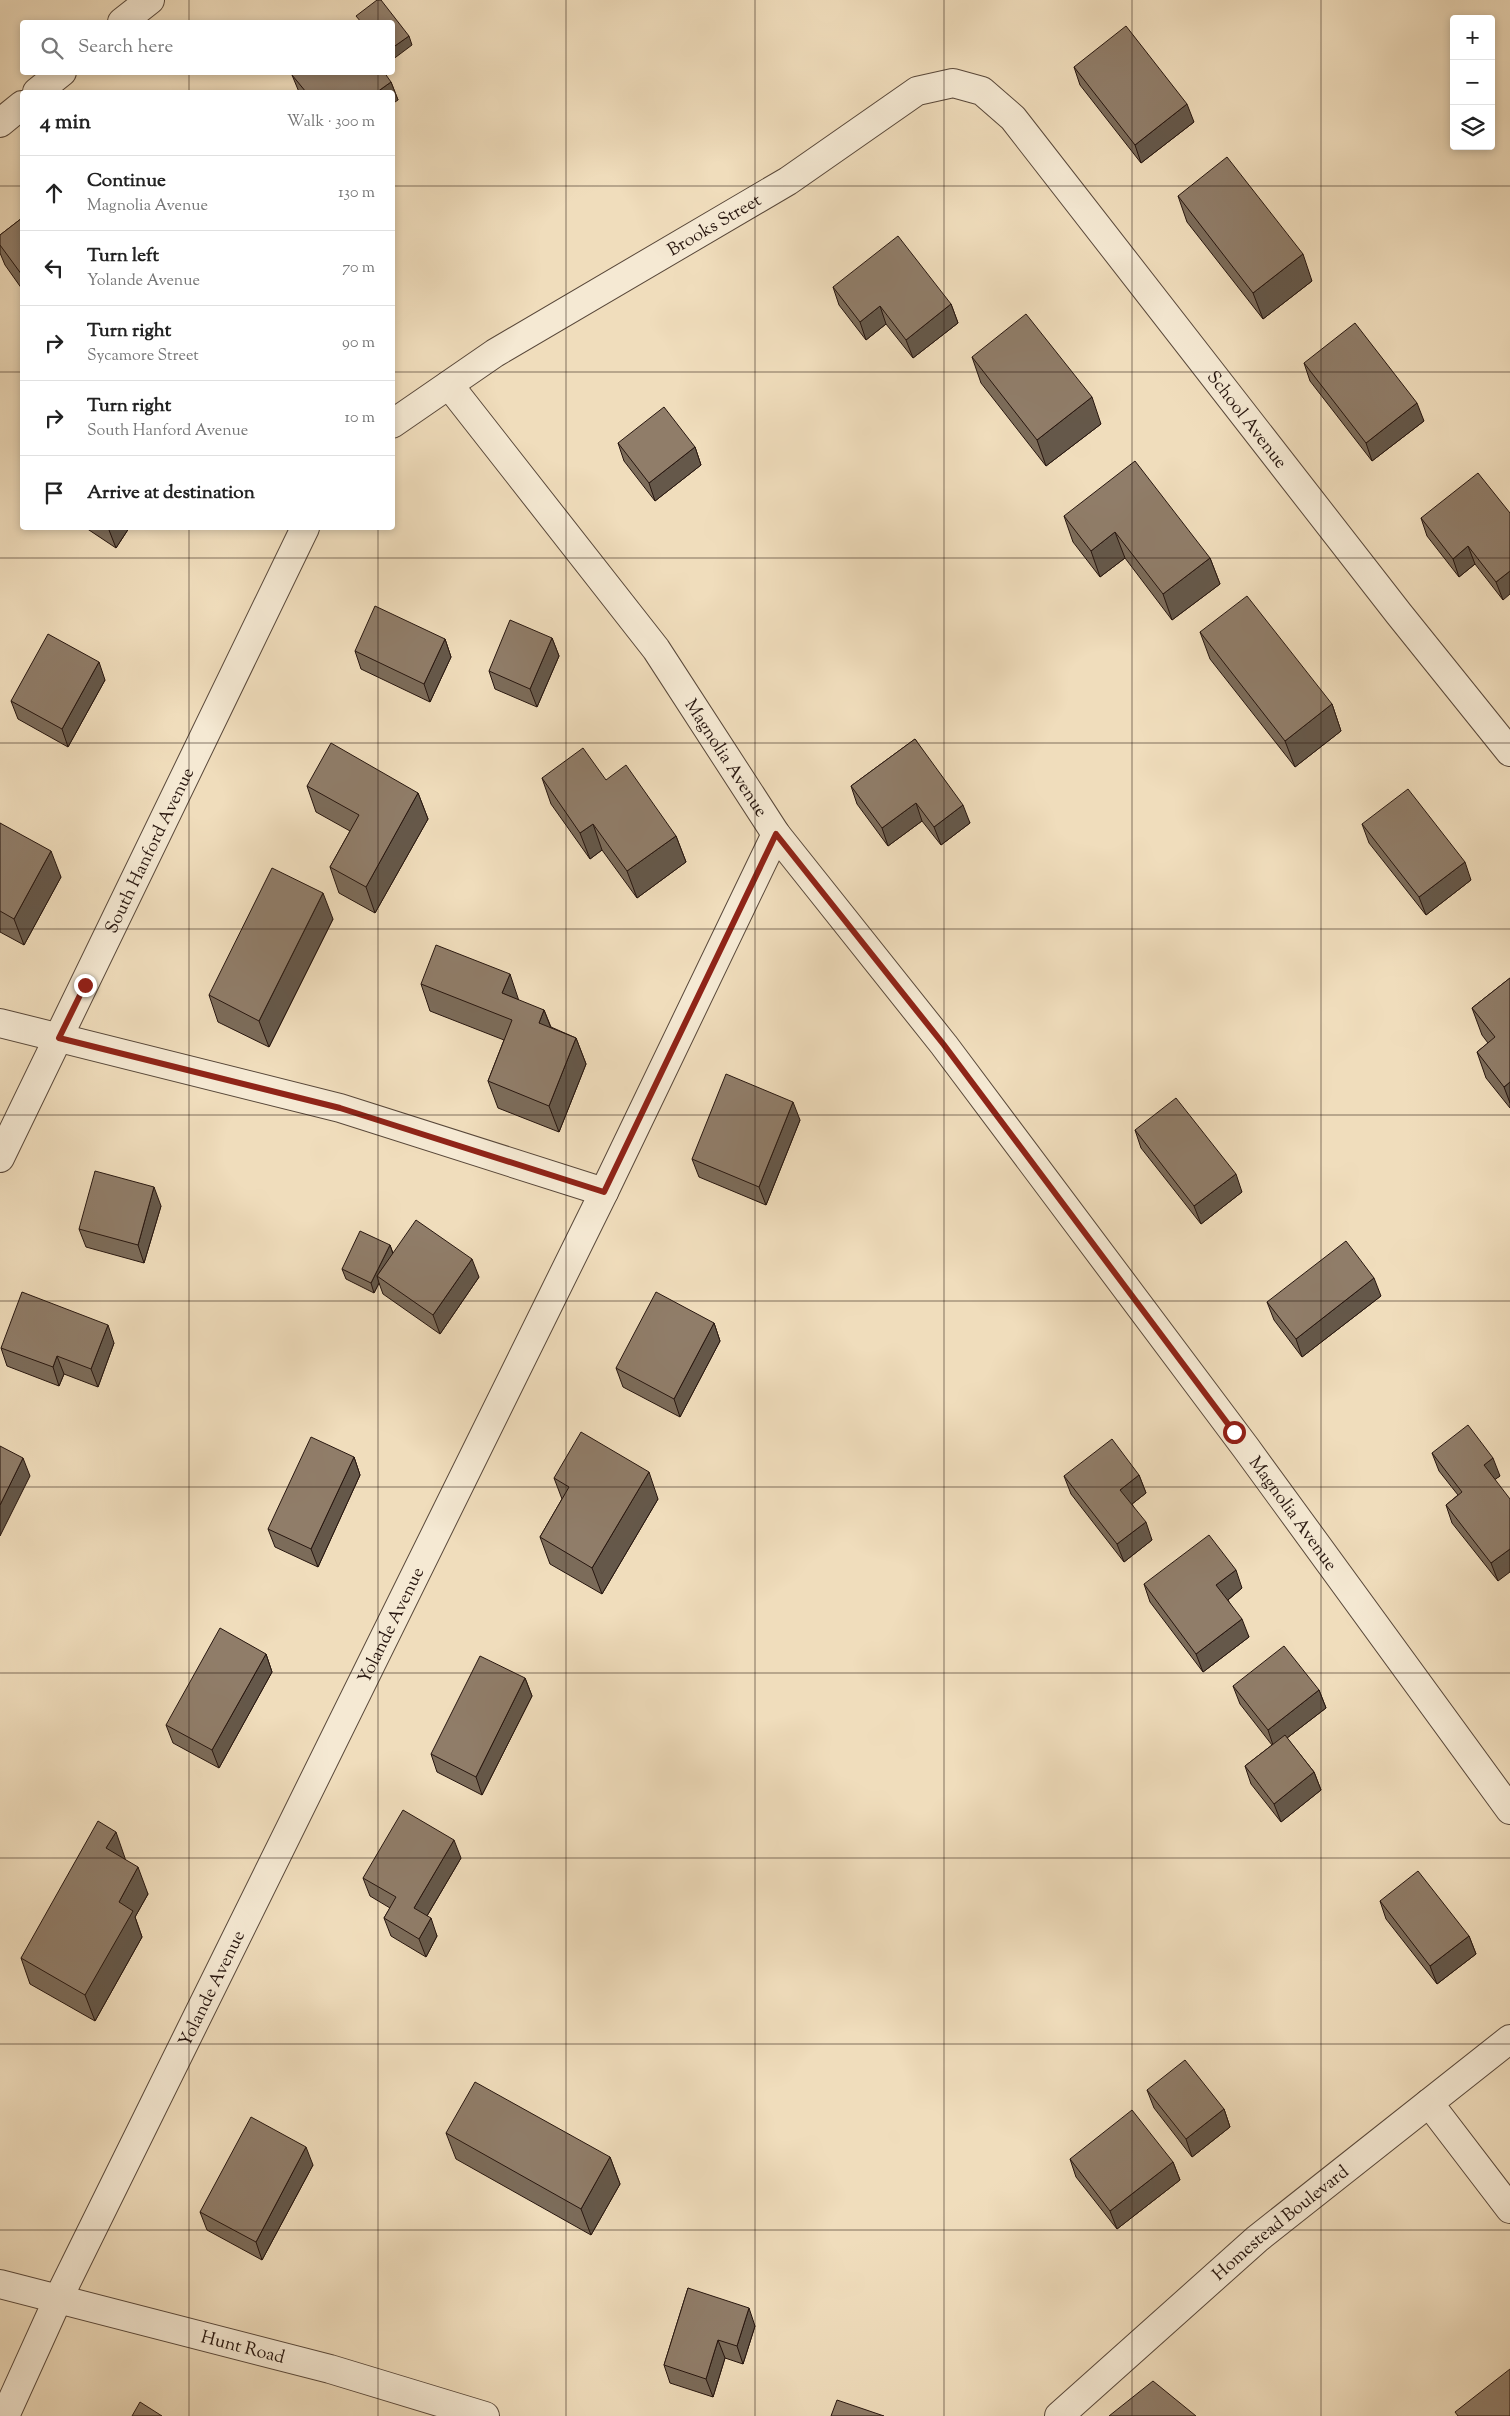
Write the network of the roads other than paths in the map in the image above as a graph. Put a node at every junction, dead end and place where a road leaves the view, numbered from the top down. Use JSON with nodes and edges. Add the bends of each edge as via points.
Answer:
{"nodes":[{"id":1,"x":150,"y":0,"type":"edge"},
{"id":2,"x":125,"y":20,"type":"edge"},
{"id":3,"x":58,"y":75,"type":"edge"},
{"id":4,"x":40,"y":90,"type":"edge"},
{"id":5,"x":982,"y":91,"type":"joint"},
{"id":6,"x":20,"y":107,"type":"edge"},
{"id":7,"x":0,"y":123,"type":"edge"},
{"id":8,"x":449,"y":385,"type":"junction"},
{"id":9,"x":395,"y":422,"type":"edge"},
{"id":10,"x":301,"y":534,"type":"edge"},
{"id":11,"x":1510,"y":752,"type":"edge"},
{"id":12,"x":776,"y":834,"type":"junction"},
{"id":13,"x":0,"y":1023,"type":"edge"},
{"id":14,"x":59,"y":1038,"type":"junction"},
{"id":15,"x":0,"y":1158,"type":"edge"},
{"id":16,"x":604,"y":1192,"type":"junction"},
{"id":17,"x":1510,"y":1810,"type":"edge"},
{"id":18,"x":1510,"y":2039,"type":"edge"},
{"id":19,"x":1429,"y":2103,"type":"junction"},
{"id":20,"x":1510,"y":2209,"type":"edge"},
{"id":21,"x":0,"y":2284,"type":"edge"},
{"id":22,"x":58,"y":2299,"type":"junction"},
{"id":23,"x":5,"y":2416,"type":"edge"},
{"id":24,"x":485,"y":2416,"type":"edge"},
{"id":25,"x":1059,"y":2416,"type":"edge"}],
"edges":[{"from":1,"to":2,"type":"street"},
{"from":3,"to":4,"type":"street"},
{"from":5,"to":8,"type":"street","name":"Brooks Street","via":[[953,83],[916,91],[788,181],[495,354]]},
{"from":5,"to":11,"type":"street","name":"School Avenue","via":[[1013,118]]},
{"from":6,"to":7,"type":"street"},
{"from":8,"to":9,"type":"street"},
{"from":8,"to":12,"type":"street","name":"Magnolia Avenue","via":[[656,649]]},
{"from":10,"to":14,"type":"street","name":"South Hanford Avenue"},
{"from":12,"to":16,"type":"street","name":"Yolande Avenue"},
{"from":12,"to":17,"type":"street","name":"Magnolia Avenue","via":[[950,1053],[1246,1448]]},
{"from":13,"to":14,"type":"street"},
{"from":14,"to":15,"type":"street","name":"South Hanford Avenue"},
{"from":14,"to":16,"type":"street","via":[[340,1108]]},
{"from":16,"to":22,"type":"street","name":"Yolande Avenue"},
{"from":18,"to":19,"type":"street","name":"Homestead Boulevard"},
{"from":19,"to":20,"type":"street"},
{"from":19,"to":25,"type":"street","name":"Homestead Boulevard","via":[[1257,2239]]},
{"from":21,"to":22,"type":"street","name":"Hunt Road"},
{"from":22,"to":23,"type":"street","name":"Yolande Avenue"},
{"from":22,"to":24,"type":"street","name":"Hunt Road","via":[[330,2369]]}]}
